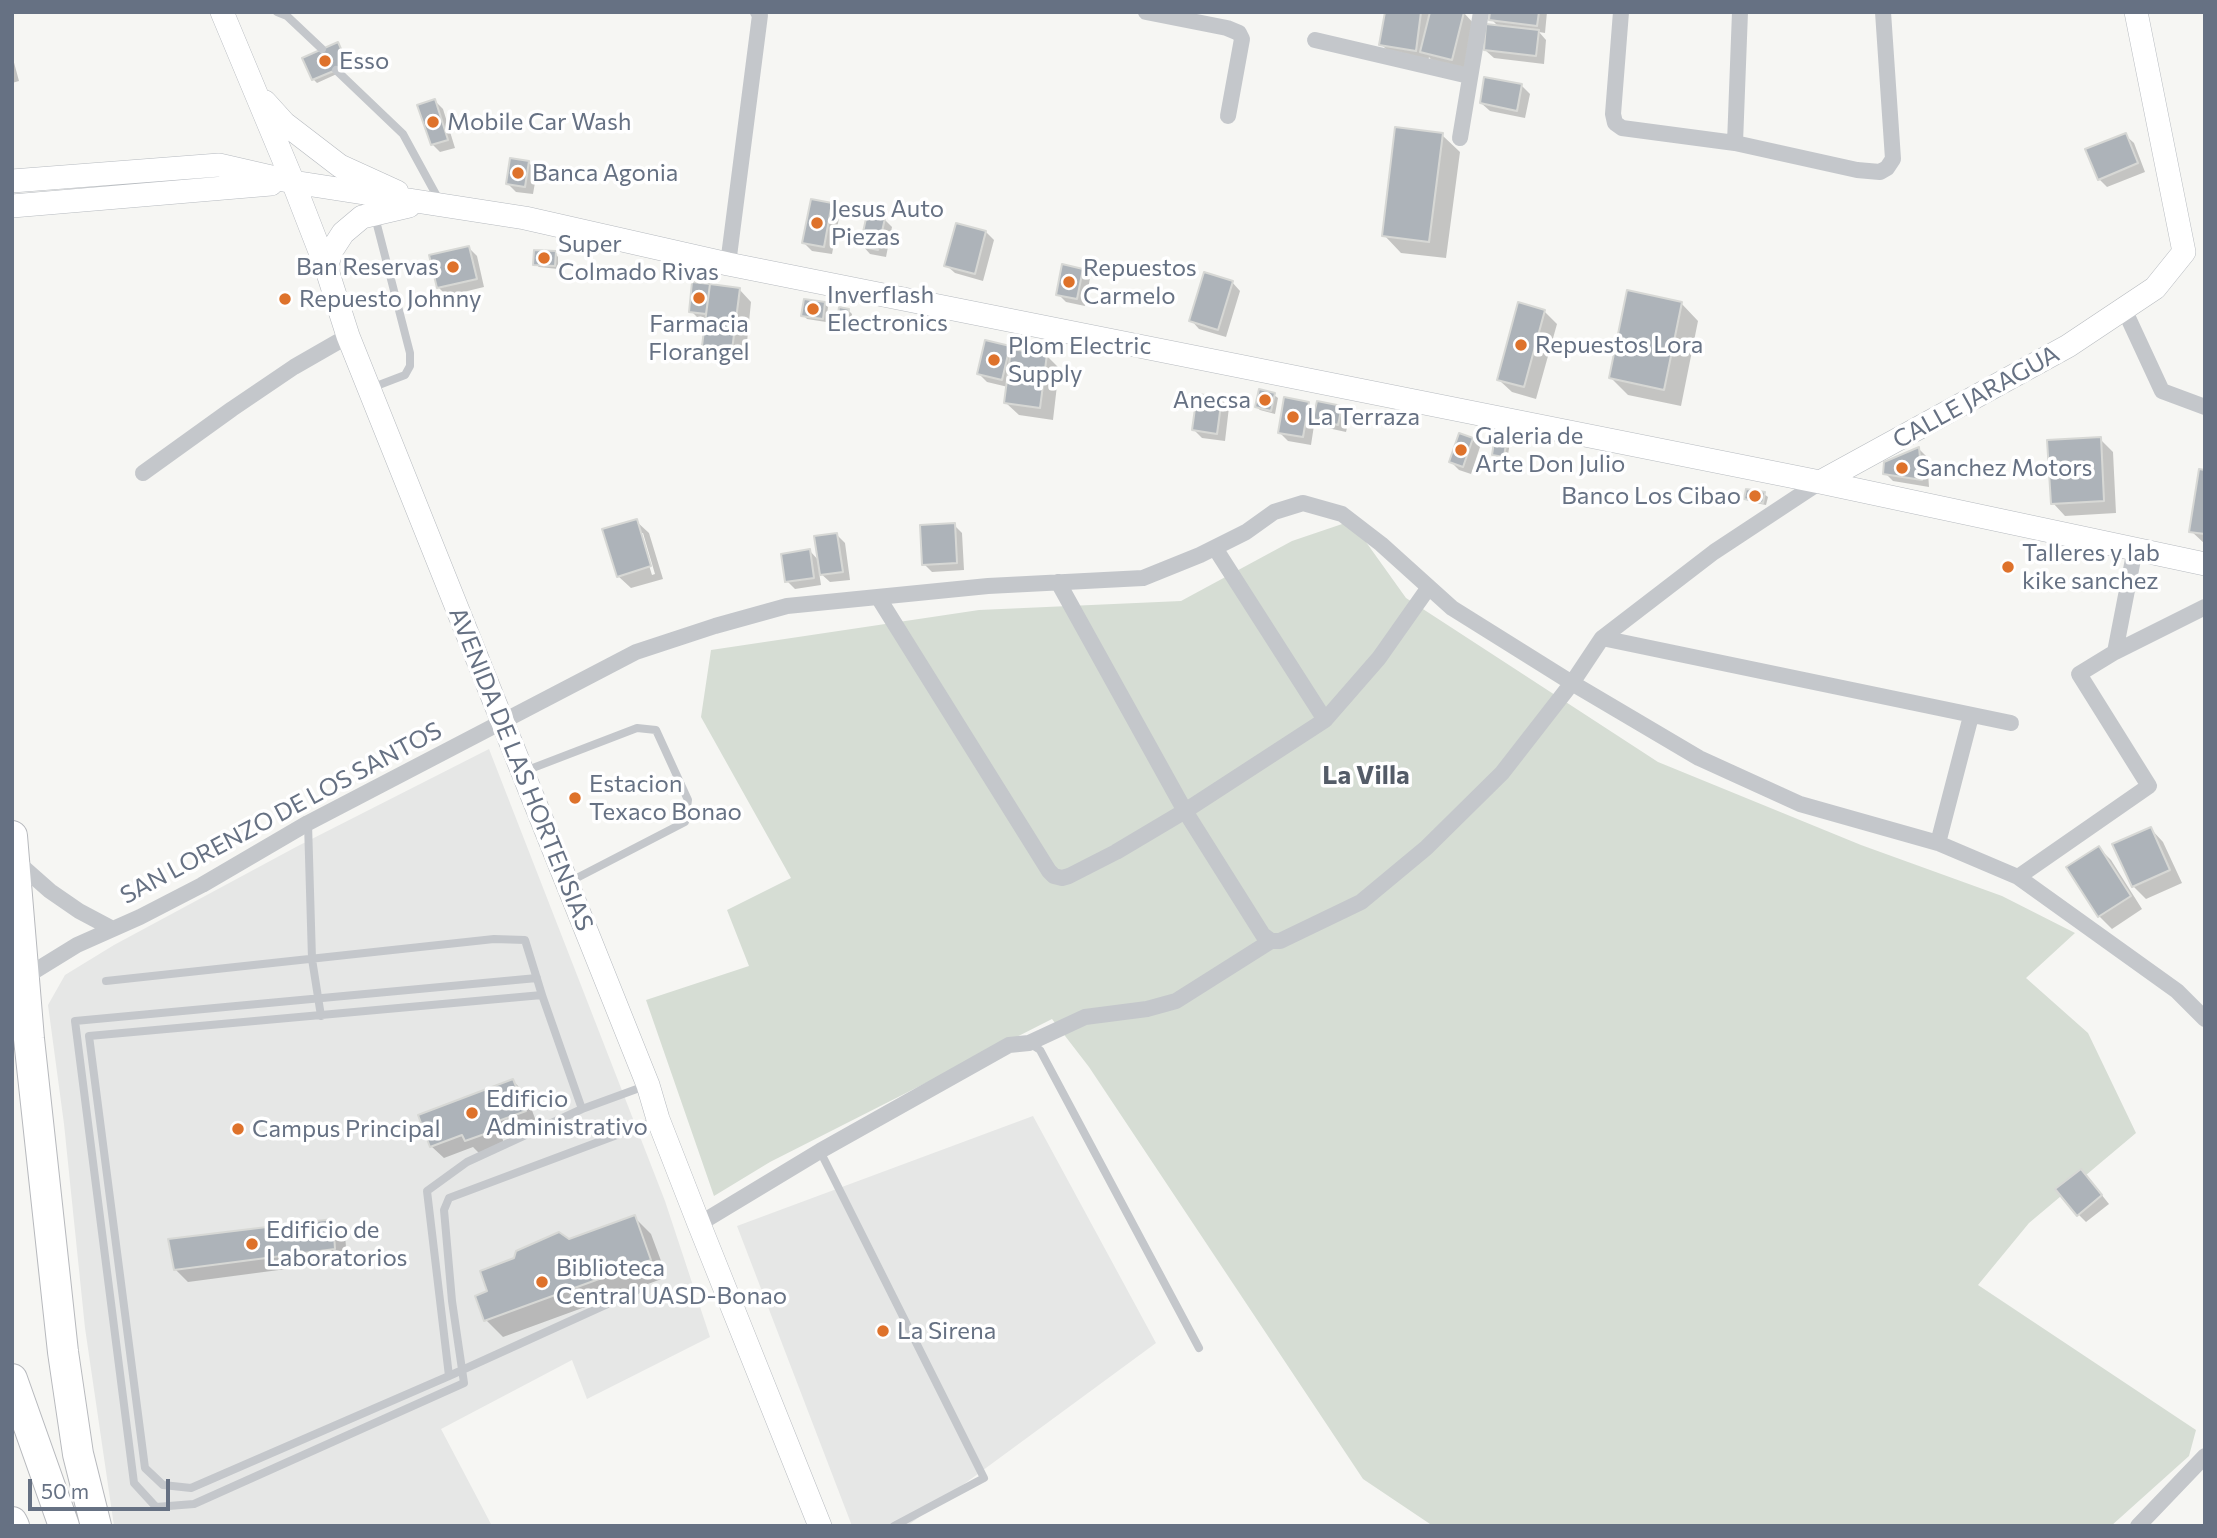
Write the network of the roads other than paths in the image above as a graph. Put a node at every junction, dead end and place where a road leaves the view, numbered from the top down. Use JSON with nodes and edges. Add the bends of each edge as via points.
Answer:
{"nodes":[{"id":1,"x":222,"y":12,"type":"edge"},
{"id":2,"x":277,"y":12,"type":"edge"},
{"id":3,"x":1146,"y":12,"type":"edge"},
{"id":4,"x":1481,"y":12,"type":"edge"},
{"id":5,"x":1621,"y":12,"type":"edge"},
{"id":6,"x":1740,"y":12,"type":"edge"},
{"id":7,"x":1883,"y":12,"type":"edge"},
{"id":8,"x":2136,"y":12,"type":"edge"},
{"id":9,"x":757,"y":13,"type":"edge"},
{"id":10,"x":1315,"y":40,"type":"dead end"},
{"id":11,"x":322,"y":49,"type":"dead end"},
{"id":12,"x":336,"y":70,"type":"dead end"},
{"id":13,"x":1469,"y":76,"type":"junction"},
{"id":14,"x":251,"y":85,"type":"junction"},
{"id":15,"x":1228,"y":116,"type":"dead end"},
{"id":16,"x":1460,"y":138,"type":"dead end"},
{"id":17,"x":1735,"y":143,"type":"junction"},
{"id":18,"x":12,"y":181,"type":"edge"},
{"id":19,"x":293,"y":182,"type":"junction"},
{"id":20,"x":419,"y":203,"type":"junction"},
{"id":21,"x":12,"y":206,"type":"edge"},
{"id":22,"x":442,"y":206,"type":"junction"},
{"id":23,"x":374,"y":214,"type":"junction"},
{"id":24,"x":728,"y":264,"type":"junction"},
{"id":25,"x":326,"y":267,"type":"junction"},
{"id":26,"x":2124,"y":309,"type":"junction"},
{"id":27,"x":348,"y":336,"type":"junction"},
{"id":28,"x":369,"y":389,"type":"junction"},
{"id":29,"x":2205,"y":407,"type":"edge"},
{"id":30,"x":143,"y":473,"type":"dead end"},
{"id":31,"x":1820,"y":482,"type":"junction"},
{"id":32,"x":1215,"y":548,"type":"junction"},
{"id":33,"x":2135,"y":549,"type":"junction"},
{"id":34,"x":2205,"y":564,"type":"edge"},
{"id":35,"x":1058,"y":582,"type":"junction"},
{"id":36,"x":1430,"y":587,"type":"junction"},
{"id":37,"x":878,"y":597,"type":"junction"},
{"id":38,"x":2205,"y":607,"type":"edge"},
{"id":39,"x":1602,"y":638,"type":"junction"},
{"id":40,"x":2115,"y":652,"type":"junction"},
{"id":41,"x":1572,"y":683,"type":"junction"},
{"id":42,"x":1971,"y":716,"type":"junction"},
{"id":43,"x":1325,"y":720,"type":"junction"},
{"id":44,"x":503,"y":722,"type":"junction"},
{"id":45,"x":2011,"y":723,"type":"dead end"},
{"id":46,"x":523,"y":772,"type":"junction"},
{"id":47,"x":1185,"y":811,"type":"junction"},
{"id":48,"x":307,"y":823,"type":"junction"},
{"id":49,"x":1938,"y":843,"type":"junction"},
{"id":50,"x":14,"y":848,"type":"edge"},
{"id":51,"x":2018,"y":877,"type":"junction"},
{"id":52,"x":566,"y":883,"type":"junction"},
{"id":53,"x":111,"y":928,"type":"junction"},
{"id":54,"x":1271,"y":941,"type":"junction"},
{"id":55,"x":312,"y":959,"type":"junction"},
{"id":56,"x":25,"y":977,"type":"junction"},
{"id":57,"x":537,"y":978,"type":"junction"},
{"id":58,"x":106,"y":981,"type":"dead end"},
{"id":59,"x":542,"y":995,"type":"junction"},
{"id":60,"x":318,"y":998,"type":"junction"},
{"id":61,"x":321,"y":1016,"type":"junction"},
{"id":62,"x":2205,"y":1019,"type":"edge"},
{"id":63,"x":1029,"y":1043,"type":"junction"},
{"id":64,"x":648,"y":1085,"type":"junction"},
{"id":65,"x":582,"y":1109,"type":"junction"},
{"id":66,"x":658,"y":1119,"type":"junction"},
{"id":67,"x":820,"y":1151,"type":"junction"},
{"id":68,"x":699,"y":1224,"type":"junction"},
{"id":69,"x":636,"y":1291,"type":"dead end"},
{"id":70,"x":1199,"y":1348,"type":"dead end"},
{"id":71,"x":462,"y":1370,"type":"junction"},
{"id":72,"x":449,"y":1376,"type":"junction"},
{"id":73,"x":12,"y":1379,"type":"edge"},
{"id":74,"x":2205,"y":1456,"type":"edge"},
{"id":75,"x":64,"y":1526,"type":"edge"},
{"id":76,"x":96,"y":1526,"type":"edge"},
{"id":77,"x":820,"y":1526,"type":"edge"},
{"id":78,"x":894,"y":1526,"type":"edge"},
{"id":79,"x":2138,"y":1526,"type":"edge"}],
"edges":[{"from":1,"to":14,"type":"main road","name":"AVENIDA DE LAS HORTENSIAS"},
{"from":2,"to":11,"type":"lane"},
{"from":3,"to":15,"type":"street","via":[[1239,33],[1242,39]]},
{"from":4,"to":13,"type":"street"},
{"from":5,"to":17,"type":"street","via":[[1615,123],[1622,128]]},
{"from":6,"to":17,"type":"street"},
{"from":7,"to":17,"type":"street","via":[[1893,159],[1887,169],[1857,170]]},
{"from":8,"to":26,"type":"main road","name":"CALLE JARAGUA","via":[[2184,252],[2155,288]]},
{"from":9,"to":24,"type":"street"},
{"from":10,"to":13,"type":"street"},
{"from":12,"to":22,"type":"lane","via":[[403,134]]},
{"from":13,"to":16,"type":"street"},
{"from":14,"to":19,"type":"main road","name":"AVENIDA DE LAS HORTENSIAS"},
{"from":14,"to":20,"type":"main road","via":[[284,123],[340,166]]},
{"from":18,"to":19,"type":"main road","via":[[219,165]]},
{"from":19,"to":20,"type":"main road"},
{"from":19,"to":21,"type":"main road"},
{"from":19,"to":25,"type":"main road","name":"AVENIDA DE LAS HORTENSIAS"},
{"from":20,"to":22,"type":"main road"},
{"from":20,"to":23,"type":"main road"},
{"from":22,"to":24,"type":"main road","via":[[525,218]]},
{"from":23,"to":25,"type":"main road","via":[[362,217],[343,233]]},
{"from":23,"to":28,"type":"lane","via":[[410,366],[405,375]]},
{"from":24,"to":31,"type":"main road"},
{"from":25,"to":27,"type":"main road","name":"AVENIDA DE LAS HORTENSIAS"},
{"from":26,"to":29,"type":"street","via":[[2162,391]]},
{"from":26,"to":31,"type":"main road","name":"CALLE JARAGUA","via":[[2068,346]]},
{"from":27,"to":28,"type":"main road","name":"AVENIDA DE LAS HORTENSIAS"},
{"from":27,"to":30,"type":"street","via":[[253,395]]},
{"from":28,"to":44,"type":"main road","name":"AVENIDA DE LAS HORTENSIAS"},
{"from":31,"to":33,"type":"main road"},
{"from":31,"to":39,"type":"street","name":"CALLE JARAGUA","via":[[1714,552]]},
{"from":32,"to":35,"type":"street","name":"SAN LORENZO DE LOS SANTOS","via":[[1143,578]]},
{"from":32,"to":36,"type":"street","name":"SAN LORENZO DE LOS SANTOS","via":[[1274,512],[1303,503],[1342,514]]},
{"from":32,"to":43,"type":"street"},
{"from":33,"to":34,"type":"main road"},
{"from":33,"to":40,"type":"street"},
{"from":35,"to":37,"type":"street","name":"SAN LORENZO DE LOS SANTOS"},
{"from":35,"to":47,"type":"street"},
{"from":36,"to":41,"type":"street","name":"SAN LORENZO DE LOS SANTOS","via":[[1452,608]]},
{"from":36,"to":43,"type":"street","via":[[1379,658]]},
{"from":37,"to":44,"type":"street","name":"SAN LORENZO DE LOS SANTOS","via":[[787,606],[636,652]]},
{"from":37,"to":47,"type":"street","via":[[1054,876],[1069,876]]},
{"from":38,"to":40,"type":"street"},
{"from":39,"to":41,"type":"street","name":"CALLE JARAGUA"},
{"from":39,"to":42,"type":"street"},
{"from":40,"to":51,"type":"street","via":[[2078,674],[2148,786]]},
{"from":41,"to":49,"type":"street","name":"SAN LORENZO DE LOS SANTOS","via":[[1699,758],[1800,804]]},
{"from":41,"to":54,"type":"street","name":"CALLE JARAGUA","via":[[1502,773],[1426,848],[1361,902],[1280,941]]},
{"from":42,"to":45,"type":"street"},
{"from":42,"to":49,"type":"street"},
{"from":43,"to":47,"type":"street"},
{"from":44,"to":46,"type":"main road","name":"AVENIDA DE LAS HORTENSIAS"},
{"from":44,"to":48,"type":"street","name":"SAN LORENZO DE LOS SANTOS"},
{"from":46,"to":52,"type":"main road","name":"AVENIDA DE LAS HORTENSIAS"},
{"from":46,"to":52,"type":"lane","via":[[637,728],[656,730],[688,800],[685,822]]},
{"from":47,"to":54,"type":"street"},
{"from":48,"to":53,"type":"street","name":"SAN LORENZO DE LOS SANTOS","via":[[202,885]]},
{"from":48,"to":55,"type":"lane"},
{"from":49,"to":51,"type":"street","name":"SAN LORENZO DE LOS SANTOS"},
{"from":50,"to":53,"type":"street","name":"SAN LORENZO DE LOS SANTOS","via":[[50,891]]},
{"from":50,"to":56,"type":"highway"},
{"from":51,"to":62,"type":"street","name":"SAN LORENZO DE LOS SANTOS","via":[[2177,991]]},
{"from":52,"to":64,"type":"main road","name":"AVENIDA DE LAS HORTENSIAS"},
{"from":53,"to":56,"type":"street"},
{"from":54,"to":63,"type":"street","name":"CALLE JARAGUA","via":[[1176,1001],[1085,1017]]},
{"from":55,"to":57,"type":"lane","via":[[494,939],[525,940]]},
{"from":55,"to":58,"type":"lane"},
{"from":55,"to":60,"type":"lane"},
{"from":56,"to":76,"type":"highway","via":[[62,1352],[78,1454]]},
{"from":57,"to":59,"type":"lane"},
{"from":57,"to":60,"type":"lane"},
{"from":59,"to":61,"type":"lane"},
{"from":59,"to":65,"type":"lane"},
{"from":60,"to":61,"type":"lane"},
{"from":60,"to":71,"type":"lane","via":[[75,1021],[134,1483],[156,1507],[194,1504],[464,1383]]},
{"from":61,"to":72,"type":"lane","via":[[89,1037],[145,1468],[163,1485],[191,1489]]},
{"from":63,"to":67,"type":"street","name":"CALLE JARAGUA","via":[[1009,1045]]},
{"from":63,"to":70,"type":"lane","via":[[1040,1050]]},
{"from":64,"to":65,"type":"lane"},
{"from":64,"to":66,"type":"main road","name":"AVENIDA DE LAS HORTENSIAS"},
{"from":65,"to":72,"type":"lane","via":[[467,1162],[427,1191]]},
{"from":66,"to":68,"type":"main road","name":"AVENIDA DE LAS HORTENSIAS"},
{"from":66,"to":71,"type":"lane","via":[[449,1198],[444,1210]]},
{"from":67,"to":68,"type":"street","name":"CALLE JARAGUA"},
{"from":67,"to":78,"type":"lane","via":[[985,1478]]},
{"from":68,"to":77,"type":"main road","name":"AVENIDA DE LAS HORTENSIAS"},
{"from":69,"to":71,"type":"lane"},
{"from":71,"to":72,"type":"lane"},
{"from":73,"to":75,"type":"highway"},
{"from":74,"to":79,"type":"street"}]}
